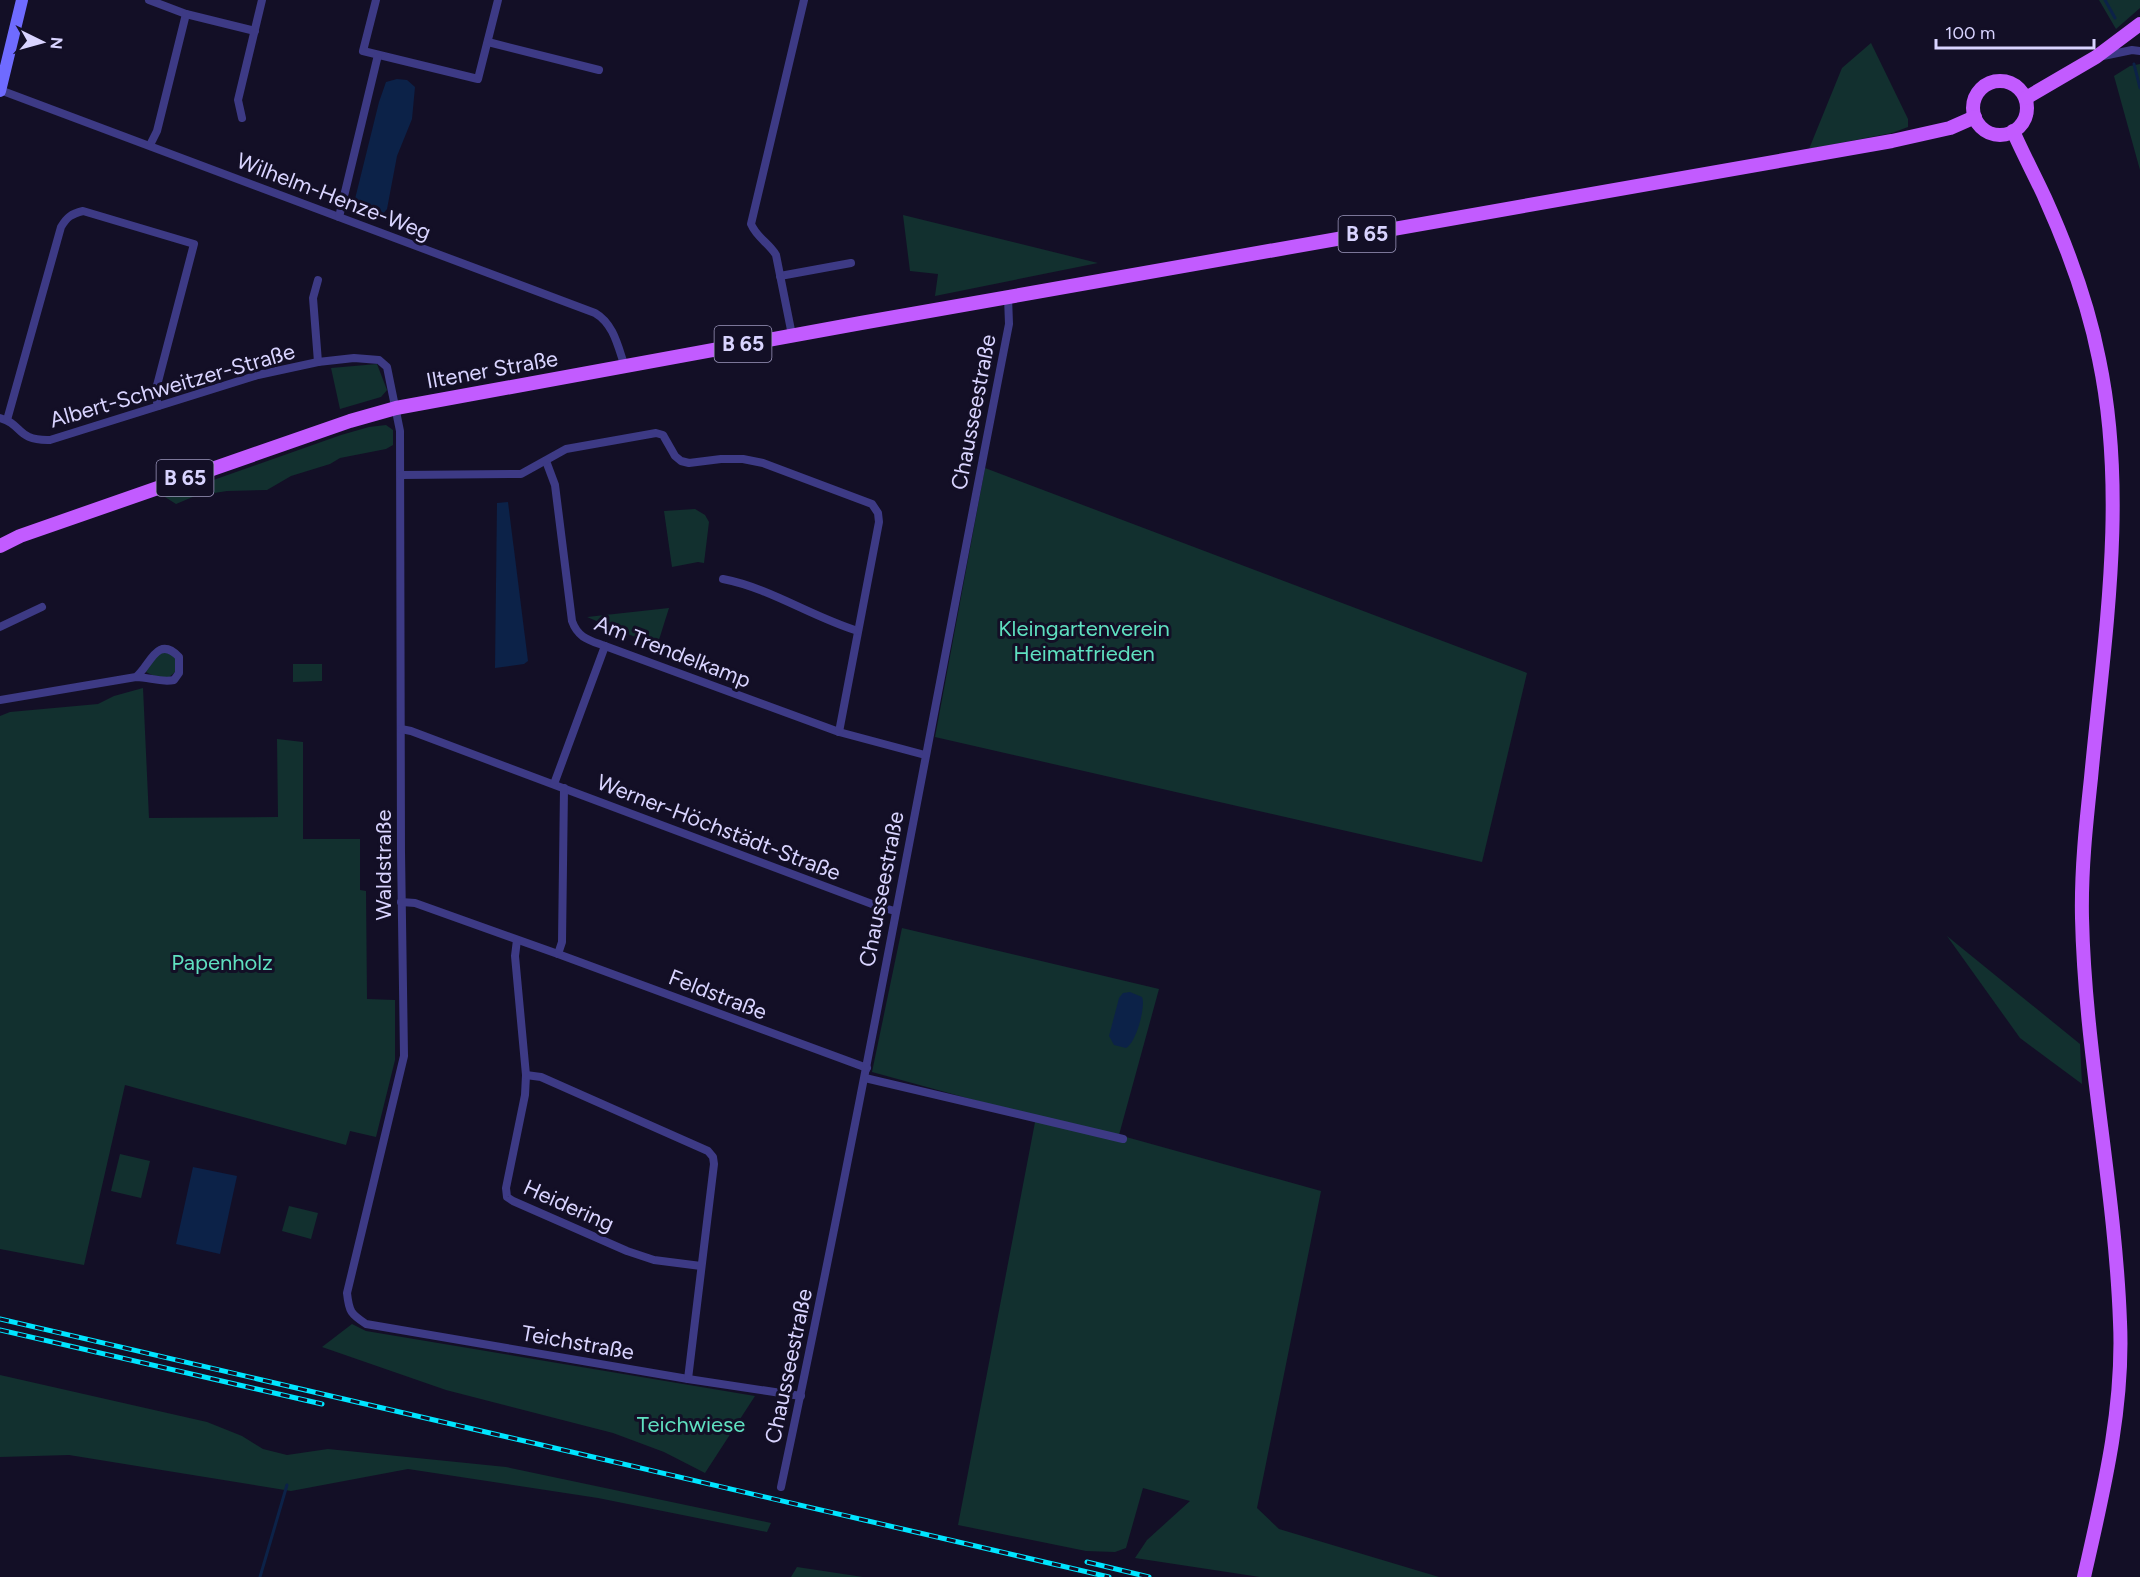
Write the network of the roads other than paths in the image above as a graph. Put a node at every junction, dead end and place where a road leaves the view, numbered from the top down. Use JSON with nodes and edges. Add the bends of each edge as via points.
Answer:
{"nodes":[{"id":1,"x":22,"y":0,"type":"edge"},
{"id":2,"x":149,"y":0,"type":"edge"},
{"id":3,"x":262,"y":0,"type":"edge"},
{"id":4,"x":376,"y":0,"type":"edge"},
{"id":5,"x":498,"y":0,"type":"edge"},
{"id":6,"x":804,"y":0,"type":"edge"},
{"id":7,"x":186,"y":14,"type":"junction"},
{"id":8,"x":2140,"y":24,"type":"edge"},
{"id":9,"x":255,"y":31,"type":"junction"},
{"id":10,"x":488,"y":42,"type":"junction"},
{"id":11,"x":2140,"y":51,"type":"edge"},
{"id":12,"x":378,"y":55,"type":"junction"},
{"id":13,"x":2096,"y":57,"type":"junction"},
{"id":14,"x":3,"y":68,"type":"edge"},
{"id":15,"x":599,"y":70,"type":"dead end"},
{"id":16,"x":0,"y":90,"type":"edge"},
{"id":17,"x":2026,"y":98,"type":"junction"},
{"id":18,"x":1975,"y":117,"type":"junction"},
{"id":19,"x":242,"y":118,"type":"dead end"},
{"id":20,"x":2013,"y":131,"type":"junction"},
{"id":21,"x":150,"y":145,"type":"junction"},
{"id":22,"x":339,"y":217,"type":"junction"},
{"id":23,"x":851,"y":263,"type":"dead end"},
{"id":24,"x":780,"y":276,"type":"junction"},
{"id":25,"x":318,"y":280,"type":"dead end"},
{"id":26,"x":1008,"y":297,"type":"junction"},
{"id":27,"x":792,"y":335,"type":"junction"},
{"id":28,"x":318,"y":363,"type":"junction"},
{"id":29,"x":625,"y":367,"type":"junction"},
{"id":30,"x":158,"y":405,"type":"junction"},
{"id":31,"x":396,"y":408,"type":"junction"},
{"id":32,"x":4,"y":419,"type":"edge"},
{"id":33,"x":546,"y":461,"type":"junction"},
{"id":34,"x":400,"y":475,"type":"junction"},
{"id":35,"x":0,"y":546,"type":"edge"},
{"id":36,"x":723,"y":579,"type":"dead end"},
{"id":37,"x":42,"y":608,"type":"dead end"},
{"id":38,"x":0,"y":627,"type":"edge"},
{"id":39,"x":858,"y":631,"type":"junction"},
{"id":40,"x":605,"y":646,"type":"junction"},
{"id":41,"x":136,"y":677,"type":"junction"},
{"id":42,"x":0,"y":700,"type":"edge"},
{"id":43,"x":401,"y":729,"type":"junction"},
{"id":44,"x":839,"y":732,"type":"junction"},
{"id":45,"x":925,"y":755,"type":"junction"},
{"id":46,"x":554,"y":784,"type":"junction"},
{"id":47,"x":564,"y":788,"type":"junction"},
{"id":48,"x":401,"y":902,"type":"junction"},
{"id":49,"x":895,"y":911,"type":"junction"},
{"id":50,"x":517,"y":940,"type":"junction"},
{"id":51,"x":558,"y":954,"type":"junction"},
{"id":52,"x":867,"y":1068,"type":"junction"},
{"id":53,"x":526,"y":1075,"type":"junction"},
{"id":54,"x":865,"y":1078,"type":"junction"},
{"id":55,"x":1123,"y":1139,"type":"dead end"},
{"id":56,"x":701,"y":1266,"type":"junction"},
{"id":57,"x":352,"y":1314,"type":"joint"},
{"id":58,"x":688,"y":1379,"type":"junction"},
{"id":59,"x":801,"y":1396,"type":"junction"},
{"id":60,"x":781,"y":1487,"type":"dead end"},
{"id":61,"x":2084,"y":1577,"type":"edge"}],
"edges":[{"from":1,"to":14,"type":"main road"},
{"from":2,"to":7,"type":"street"},
{"from":3,"to":9,"type":"street"},
{"from":4,"to":12,"type":"street","via":[[363,51]]},
{"from":5,"to":10,"type":"street"},
{"from":6,"to":24,"type":"street","via":[[751,224],[755,235],[771,246]]},
{"from":7,"to":9,"type":"street"},
{"from":7,"to":21,"type":"street","via":[[157,131]]},
{"from":8,"to":13,"type":"main road"},
{"from":9,"to":19,"type":"street","via":[[238,100]]},
{"from":10,"to":12,"type":"street","via":[[478,79]]},
{"from":10,"to":15,"type":"street"},
{"from":11,"to":13,"type":"street"},
{"from":12,"to":22,"type":"street"},
{"from":13,"to":17,"type":"main road"},
{"from":14,"to":16,"type":"main road"},
{"from":16,"to":21,"type":"street","name":"Wilhelm-Henze-Weg"},
{"from":17,"to":18,"type":"main road","via":[[2007,81],[1991,82],[1978,93]]},
{"from":17,"to":20,"type":"main road","via":[[2024,121]]},
{"from":18,"to":20,"type":"main road","via":[[1995,134]]},
{"from":18,"to":26,"type":"main road","number":"B 65","via":[[1950,128],[1892,141]]},
{"from":20,"to":61,"type":"main road","via":[[2063,242],[2089,317],[2109,422],[2113,483],[2113,543],[2084,843],[2082,918],[2085,979],[2117,1267],[2120,1375],[2110,1453]]},
{"from":21,"to":22,"type":"street","name":"Wilhelm-Henze-Weg"},
{"from":22,"to":29,"type":"street","name":"Wilhelm-Henze-Weg","via":[[595,313],[611,329]]},
{"from":23,"to":24,"type":"street"},
{"from":24,"to":27,"type":"street"},
{"from":25,"to":28,"type":"street","via":[[313,298]]},
{"from":26,"to":27,"type":"main road","name":"Iltener Straße","number":"B 65"},
{"from":26,"to":45,"type":"street","name":"Chausseestraße","via":[[1009,324]]},
{"from":27,"to":29,"type":"main road","name":"Iltener Straße","number":"B 65"},
{"from":28,"to":30,"type":"street","name":"Albert-Schweitzer-Straße","via":[[258,375]]},
{"from":28,"to":31,"type":"street","name":"Albert-Schweitzer-Straße","via":[[354,358],[379,360],[387,367]]},
{"from":29,"to":31,"type":"main road","name":"Iltener Straße","number":"B 65"},
{"from":30,"to":32,"type":"street","name":"Albert-Schweitzer-Straße","via":[[50,440],[32,440]]},
{"from":30,"to":32,"type":"street","via":[[155,393],[194,244],[83,211],[66,218],[61,228]]},
{"from":31,"to":34,"type":"street","name":"Waldstraße"},
{"from":31,"to":35,"type":"main road","name":"Iltener Straße","number":"B 65"},
{"from":33,"to":34,"type":"street","via":[[521,474]]},
{"from":33,"to":39,"type":"street","via":[[566,449],[656,433],[663,435],[681,461],[763,463],[872,504],[879,522]]},
{"from":33,"to":40,"type":"street","name":"Am Trendelkamp","via":[[555,485],[572,621],[576,632]]},
{"from":34,"to":43,"type":"street","name":"Waldstraße"},
{"from":36,"to":39,"type":"street"},
{"from":37,"to":38,"type":"street"},
{"from":39,"to":44,"type":"street"},
{"from":40,"to":44,"type":"street","name":"Am Trendelkamp"},
{"from":40,"to":46,"type":"street"},
{"from":41,"to":41,"type":"street","via":[[174,680],[179,673],[179,657],[165,649],[156,651]]},
{"from":41,"to":42,"type":"street"},
{"from":43,"to":46,"type":"street","name":"Werner-Höchstädt-Straße"},
{"from":43,"to":48,"type":"street","name":"Waldstraße"},
{"from":44,"to":45,"type":"street","name":"Am Trendelkamp"},
{"from":45,"to":49,"type":"street","name":"Chausseestraße"},
{"from":46,"to":47,"type":"street","name":"Werner-Höchstädt-Straße"},
{"from":47,"to":49,"type":"street","name":"Werner-Höchstädt-Straße"},
{"from":47,"to":51,"type":"street","name":"Werner-Höchstädt-Straße","via":[[562,942]]},
{"from":48,"to":50,"type":"street","name":"Feldstraße","via":[[415,903]]},
{"from":48,"to":57,"type":"street","name":"Waldstraße","via":[[404,1056],[347,1293]]},
{"from":49,"to":52,"type":"street","name":"Chausseestraße"},
{"from":50,"to":51,"type":"street","name":"Feldstraße"},
{"from":50,"to":53,"type":"street","name":"Heidering","via":[[515,956]]},
{"from":51,"to":52,"type":"street","name":"Feldstraße"},
{"from":52,"to":54,"type":"street","name":"Chausseestraße"},
{"from":53,"to":56,"type":"street","via":[[541,1077],[708,1151],[714,1164]]},
{"from":53,"to":56,"type":"street","name":"Heidering","via":[[507,1197],[627,1251],[654,1260]]},
{"from":54,"to":55,"type":"street"},
{"from":54,"to":59,"type":"street","name":"Chausseestraße"},
{"from":56,"to":58,"type":"street"},
{"from":57,"to":58,"type":"street","name":"Teichstraße","via":[[366,1324]]},
{"from":58,"to":59,"type":"street","name":"Teichstraße"},
{"from":59,"to":60,"type":"street","name":"Chausseestraße"}]}
